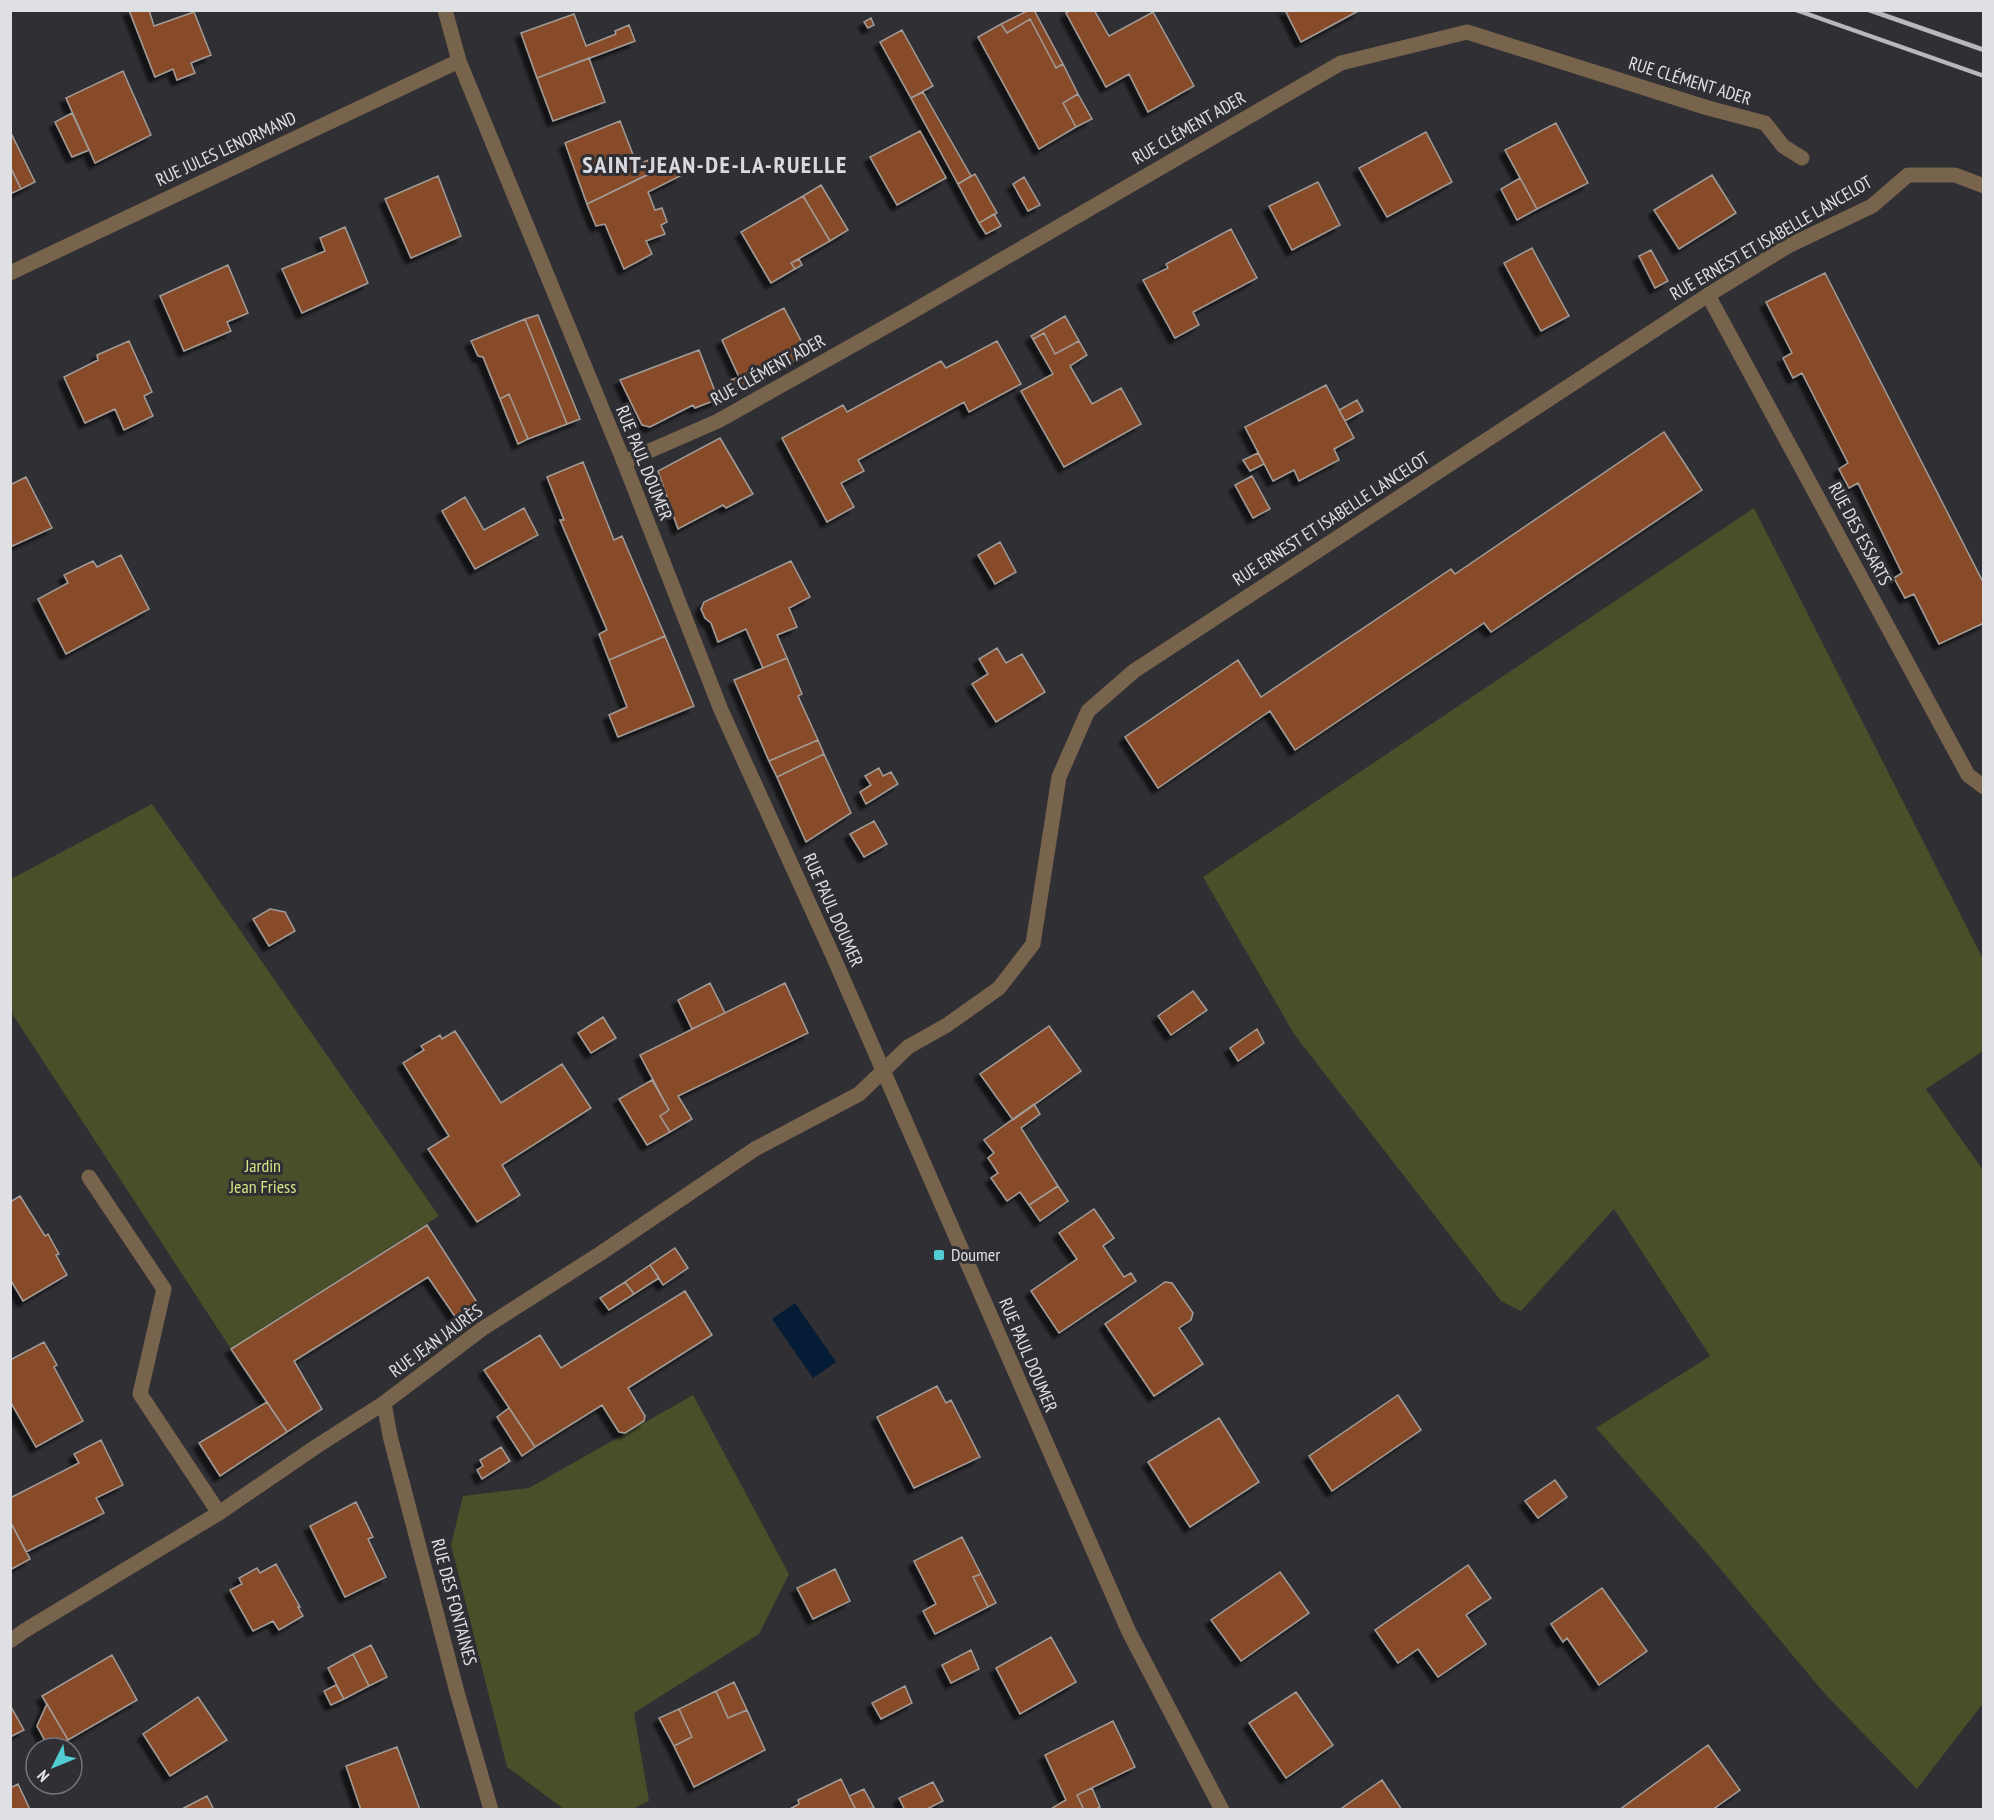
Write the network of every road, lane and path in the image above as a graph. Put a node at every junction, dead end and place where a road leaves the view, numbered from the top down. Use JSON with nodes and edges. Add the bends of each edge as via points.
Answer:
{"nodes":[{"id":1,"x":445,"y":10,"type":"edge"},
{"id":2,"x":459,"y":61,"type":"junction"},
{"id":3,"x":1802,"y":158,"type":"dead end"},
{"id":4,"x":1983,"y":186,"type":"edge"},
{"id":5,"x":10,"y":273,"type":"edge"},
{"id":6,"x":1708,"y":295,"type":"junction"},
{"id":7,"x":624,"y":462,"type":"junction"},
{"id":8,"x":1983,"y":787,"type":"edge"},
{"id":9,"x":883,"y":1072,"type":"junction"},
{"id":10,"x":89,"y":1177,"type":"dead end"},
{"id":11,"x":384,"y":1403,"type":"junction"},
{"id":12,"x":219,"y":1513,"type":"junction"},
{"id":13,"x":10,"y":1641,"type":"edge"},
{"id":14,"x":491,"y":1809,"type":"edge"},
{"id":15,"x":1222,"y":1809,"type":"edge"}],
"edges":[{"from":1,"to":2,"type":"street","name":"RUE PAUL DOUMER"},
{"from":2,"to":5,"type":"street","name":"RUE JULES LENORMAND"},
{"from":2,"to":7,"type":"street","name":"RUE PAUL DOUMER"},
{"from":3,"to":7,"type":"street","name":"RUE CLÉMENT ADER","via":[[1783,146],[1765,123],[1467,32],[1341,63],[718,421]]},
{"from":4,"to":6,"type":"street","name":"RUE ERNEST ET ISABELLE LANCELOT","via":[[1955,175],[1908,175],[1872,206],[1788,246]]},
{"from":6,"to":8,"type":"street","name":"RUE DES ESSARTS","via":[[1968,775]]},
{"from":6,"to":9,"type":"street","name":"RUE ERNEST ET ISABELLE LANCELOT","via":[[1134,671],[1088,711],[1059,777],[1033,944],[999,988],[908,1047]]},
{"from":7,"to":9,"type":"street","name":"RUE PAUL DOUMER","via":[[721,710]]},
{"from":9,"to":11,"type":"street","name":"RUE JEAN JAURÈS","via":[[858,1094],[755,1149],[482,1329]]},
{"from":9,"to":15,"type":"street","name":"RUE PAUL DOUMER","via":[[1129,1632]]},
{"from":10,"to":12,"type":"street","via":[[164,1289],[140,1394]]},
{"from":11,"to":12,"type":"street","name":"RUE JEAN JAURÈS"},
{"from":11,"to":14,"type":"street","name":"RUE DES FONTAINES","via":[[457,1692]]},
{"from":12,"to":13,"type":"street","name":"RUE JEAN JAURÈS"}]}
